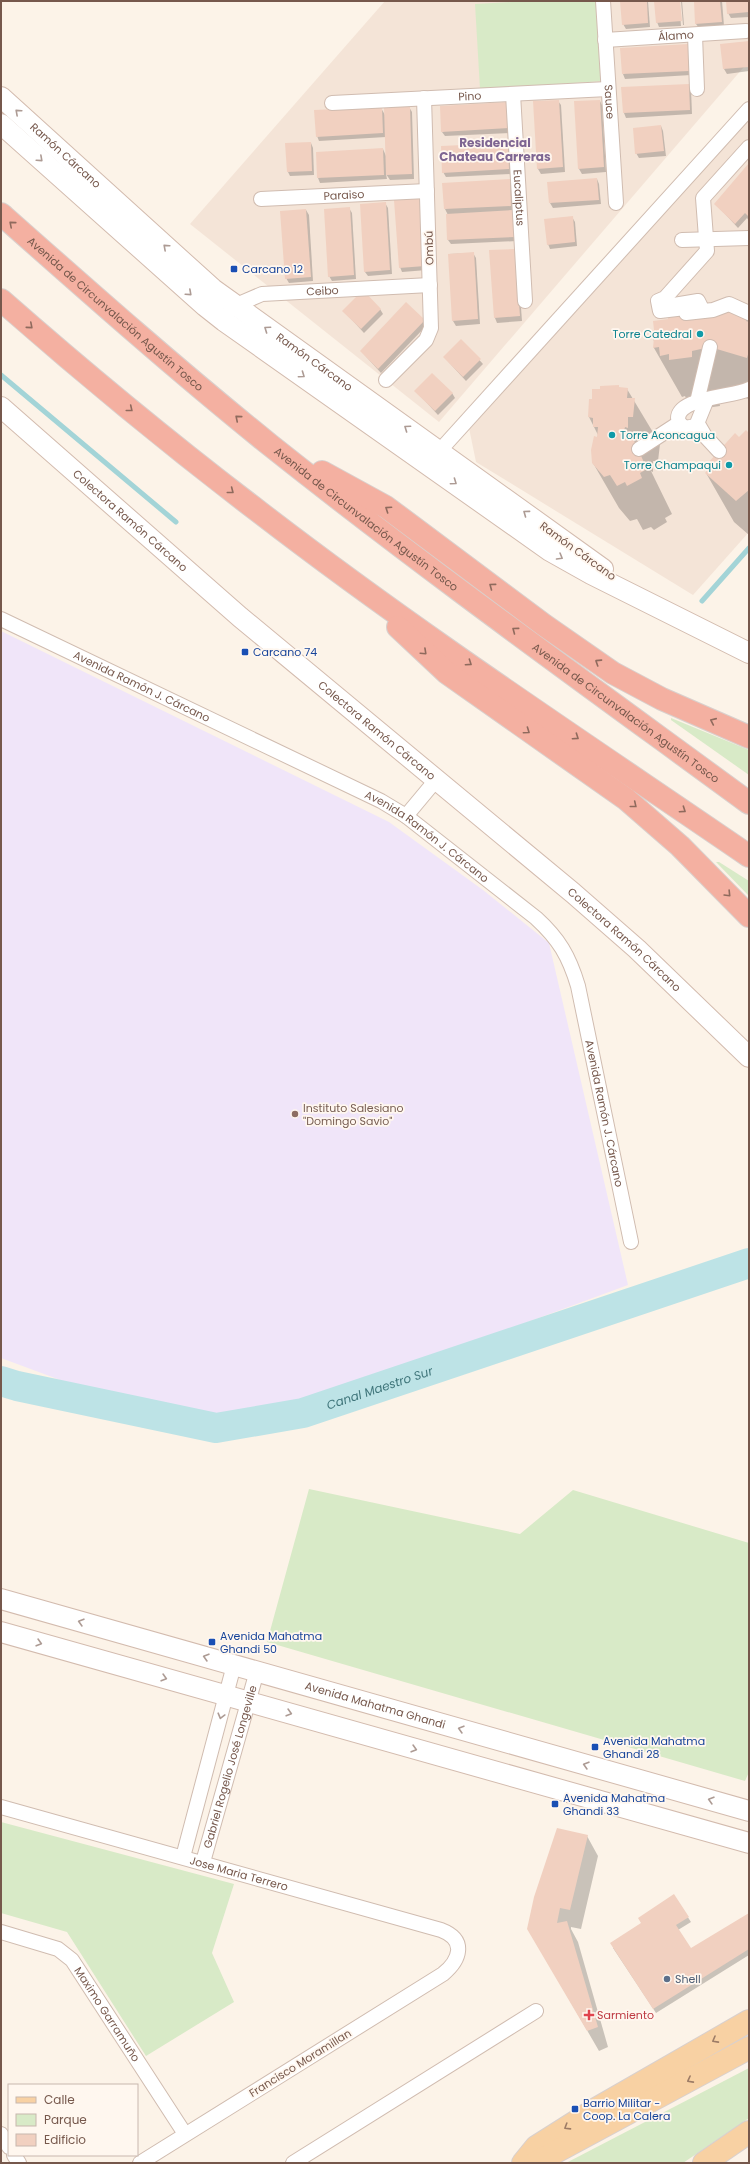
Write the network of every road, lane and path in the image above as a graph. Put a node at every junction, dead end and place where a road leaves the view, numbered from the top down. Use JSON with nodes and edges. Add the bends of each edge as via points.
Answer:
{"nodes":[{"id":1,"x":603,"y":1,"type":"edge"},
{"id":2,"x":746,"y":31,"type":"dead end"},
{"id":3,"x":695,"y":35,"type":"junction"},
{"id":4,"x":605,"y":40,"type":"junction"},
{"id":5,"x":608,"y":89,"type":"junction"},
{"id":6,"x":697,"y":89,"type":"dead end"},
{"id":7,"x":513,"y":94,"type":"junction"},
{"id":8,"x":1,"y":97,"type":"edge"},
{"id":9,"x":424,"y":98,"type":"junction"},
{"id":10,"x":332,"y":103,"type":"dead end"},
{"id":11,"x":749,"y":109,"type":"edge"},
{"id":12,"x":1,"y":124,"type":"edge"},
{"id":13,"x":749,"y":147,"type":"edge"},
{"id":14,"x":427,"y":191,"type":"junction"},
{"id":15,"x":261,"y":199,"type":"dead end"},
{"id":16,"x":616,"y":203,"type":"dead end"},
{"id":17,"x":1,"y":214,"type":"edge"},
{"id":18,"x":749,"y":238,"type":"edge"},
{"id":19,"x":707,"y":239,"type":"junction"},
{"id":20,"x":682,"y":240,"type":"dead end"},
{"id":21,"x":430,"y":285,"type":"junction"},
{"id":22,"x":726,"y":295,"type":"dead end"},
{"id":23,"x":1,"y":300,"type":"edge"},
{"id":24,"x":525,"y":301,"type":"dead end"},
{"id":25,"x":749,"y":302,"type":"edge"},
{"id":26,"x":229,"y":313,"type":"junction"},
{"id":27,"x":749,"y":314,"type":"edge"},
{"id":28,"x":749,"y":319,"type":"edge"},
{"id":29,"x":710,"y":347,"type":"dead end"},
{"id":30,"x":386,"y":380,"type":"dead end"},
{"id":31,"x":749,"y":389,"type":"edge"},
{"id":32,"x":702,"y":401,"type":"junction"},
{"id":33,"x":1,"y":407,"type":"edge"},
{"id":34,"x":680,"y":423,"type":"junction"},
{"id":35,"x":698,"y":424,"type":"junction"},
{"id":36,"x":268,"y":443,"type":"junction"},
{"id":37,"x":639,"y":449,"type":"dead end"},
{"id":38,"x":719,"y":450,"type":"dead end"},
{"id":39,"x":433,"y":457,"type":"junction"},
{"id":40,"x":334,"y":568,"type":"junction"},
{"id":41,"x":1,"y":618,"type":"edge"},
{"id":42,"x":749,"y":653,"type":"edge"},
{"id":43,"x":749,"y":737,"type":"edge"},
{"id":44,"x":436,"y":780,"type":"junction"},
{"id":45,"x":749,"y":803,"type":"edge"},
{"id":46,"x":406,"y":816,"type":"junction"},
{"id":47,"x":749,"y":856,"type":"edge"},
{"id":48,"x":749,"y":916,"type":"edge"},
{"id":49,"x":749,"y":1057,"type":"edge"},
{"id":50,"x":631,"y":1242,"type":"dead end"},
{"id":51,"x":1,"y":1599,"type":"edge"},
{"id":52,"x":1,"y":1632,"type":"edge"},
{"id":53,"x":234,"y":1665,"type":"junction"},
{"id":54,"x":257,"y":1671,"type":"junction"},
{"id":55,"x":226,"y":1695,"type":"junction"},
{"id":56,"x":248,"y":1702,"type":"junction"},
{"id":57,"x":1,"y":1807,"type":"edge"},
{"id":58,"x":749,"y":1811,"type":"edge"},
{"id":59,"x":749,"y":1843,"type":"edge"},
{"id":60,"x":183,"y":1857,"type":"junction"},
{"id":61,"x":203,"y":1862,"type":"junction"},
{"id":62,"x":1,"y":1932,"type":"edge"},
{"id":63,"x":457,"y":1959,"type":"joint"},
{"id":64,"x":536,"y":2011,"type":"dead end"},
{"id":65,"x":749,"y":2021,"type":"edge"},
{"id":66,"x":749,"y":2048,"type":"edge"},
{"id":67,"x":1,"y":2134,"type":"edge"},
{"id":68,"x":185,"y":2134,"type":"junction"},
{"id":69,"x":742,"y":2137,"type":"edge"},
{"id":70,"x":8,"y":2145,"type":"edge"},
{"id":71,"x":140,"y":2163,"type":"edge"},
{"id":72,"x":293,"y":2163,"type":"edge"},
{"id":73,"x":524,"y":2163,"type":"edge"},
{"id":74,"x":534,"y":2163,"type":"edge"},
{"id":75,"x":704,"y":2163,"type":"edge"},
{"id":76,"x":727,"y":2163,"type":"edge"}],
"edges":[{"from":1,"to":4,"type":"street","name":"Sauce"},
{"from":2,"to":3,"type":"street","name":"Álamo"},
{"from":3,"to":4,"type":"street","name":"Álamo"},
{"from":3,"to":6,"type":"street"},
{"from":4,"to":5,"type":"street","name":"Sauce"},
{"from":5,"to":7,"type":"street","name":"Pino"},
{"from":5,"to":16,"type":"street","name":"Sauce"},
{"from":7,"to":9,"type":"street","name":"Pino"},
{"from":7,"to":24,"type":"street","name":"Eucaliptus"},
{"from":26,"to":8,"type":"main road","name":"Ramón Cárcano","one_way":true,"via":[[213,289]]},
{"from":9,"to":10,"type":"street","name":"Pino"},
{"from":9,"to":14,"type":"street","name":"Ombú"},
{"from":11,"to":39,"type":"street"},
{"from":12,"to":26,"type":"main road","name":"Ramón Cárcano","one_way":true,"via":[[205,306]]},
{"from":13,"to":19,"type":"street","via":[[703,198]]},
{"from":14,"to":15,"type":"street","name":"Paraiso"},
{"from":14,"to":21,"type":"street","name":"Ombú"},
{"from":36,"to":17,"type":"highway","name":"Avenida de Circunvalación Agustín Tosco","one_way":true,"via":[[182,372]]},
{"from":18,"to":19,"type":"street"},
{"from":19,"to":20,"type":"street"},
{"from":19,"to":27,"type":"street","via":[[707,251],[666,298],[672,305],[698,301],[702,312],[729,304]]},
{"from":21,"to":26,"type":"street","name":"Ceibo","via":[[262,294]]},
{"from":21,"to":30,"type":"street","name":"Ombú","via":[[431,328],[426,340]]},
{"from":22,"to":25,"type":"street"},
{"from":23,"to":40,"type":"highway","one_way":true,"via":[[184,453]]},
{"from":26,"to":39,"type":"main road","name":"Ramón Cárcano"},
{"from":27,"to":28,"type":"street"},
{"from":29,"to":32,"type":"street"},
{"from":31,"to":32,"type":"street"},
{"from":32,"to":34,"type":"street","via":[[689,404],[681,410]]},
{"from":32,"to":35,"type":"street"},
{"from":33,"to":44,"type":"main road","name":"Colectora Ramón Cárcano","via":[[240,617]]},
{"from":34,"to":35,"type":"street","via":[[688,429]]},
{"from":34,"to":37,"type":"street"},
{"from":35,"to":38,"type":"street","via":[[705,436]]},
{"from":43,"to":36,"type":"highway","one_way":true,"via":[[662,699],[613,673],[386,507]]},
{"from":45,"to":36,"type":"highway","name":"Avenida de Circunvalación Agustín Tosco","one_way":true,"via":[[370,522]]},
{"from":39,"to":42,"type":"main road","name":"Ramón Cárcano","via":[[550,551]]},
{"from":40,"to":47,"type":"highway","one_way":true},
{"from":40,"to":48,"type":"highway","one_way":true,"via":[[447,673],[626,799],[653,821]]},
{"from":41,"to":46,"type":"street","name":"Avenida Ramón J. Cárcano","via":[[381,801]]},
{"from":44,"to":46,"type":"street"},
{"from":44,"to":49,"type":"main road","name":"Colectora Ramón Cárcano","via":[[520,847],[637,949]]},
{"from":46,"to":50,"type":"street","name":"Avenida Ramón J. Cárcano","via":[[536,918],[554,934],[564,950],[578,986]]},
{"from":53,"to":51,"type":"main road","name":"Avenida Mahatma Ghandi","one_way":true},
{"from":52,"to":55,"type":"main road","one_way":true},
{"from":53,"to":54,"type":"main road","name":"Avenida Mahatma Ghandi"},
{"from":53,"to":55,"type":"street","name":"Gabriel Rogelio José Longeville"},
{"from":54,"to":56,"type":"street","name":"Gabriel Rogelio José Longeville"},
{"from":58,"to":54,"type":"main road","name":"Avenida Mahatma Ghandi","one_way":true},
{"from":55,"to":56,"type":"main road"},
{"from":55,"to":60,"type":"street","name":"Gabriel Rogelio José Longeville","one_way":true},
{"from":56,"to":59,"type":"main road","one_way":true},
{"from":56,"to":61,"type":"street","name":"Gabriel Rogelio José Longeville"},
{"from":57,"to":60,"type":"street","name":"Jose Maria Terrero"},
{"from":60,"to":61,"type":"street","name":"Jose Maria Terrero"},
{"from":61,"to":63,"type":"street","name":"Jose Maria Terrero","via":[[447,1932],[454,1938],[458,1947]]},
{"from":62,"to":68,"type":"street","name":"Maximo Garramuño","via":[[66,1953]]},
{"from":63,"to":68,"type":"street","name":"Francisco Moramillan","via":[[443,1974]]},
{"from":64,"to":72,"type":"street"},
{"from":65,"to":73,"type":"main road","one_way":true,"via":[[589,2113],[536,2147]]},
{"from":66,"to":74,"type":"main road","one_way":true},
{"from":67,"to":70,"type":"street"},
{"from":68,"to":71,"type":"street","name":"Francisco Moramillan"},
{"from":69,"to":75,"type":"main road"},
{"from":69,"to":76,"type":"main road"}]}
